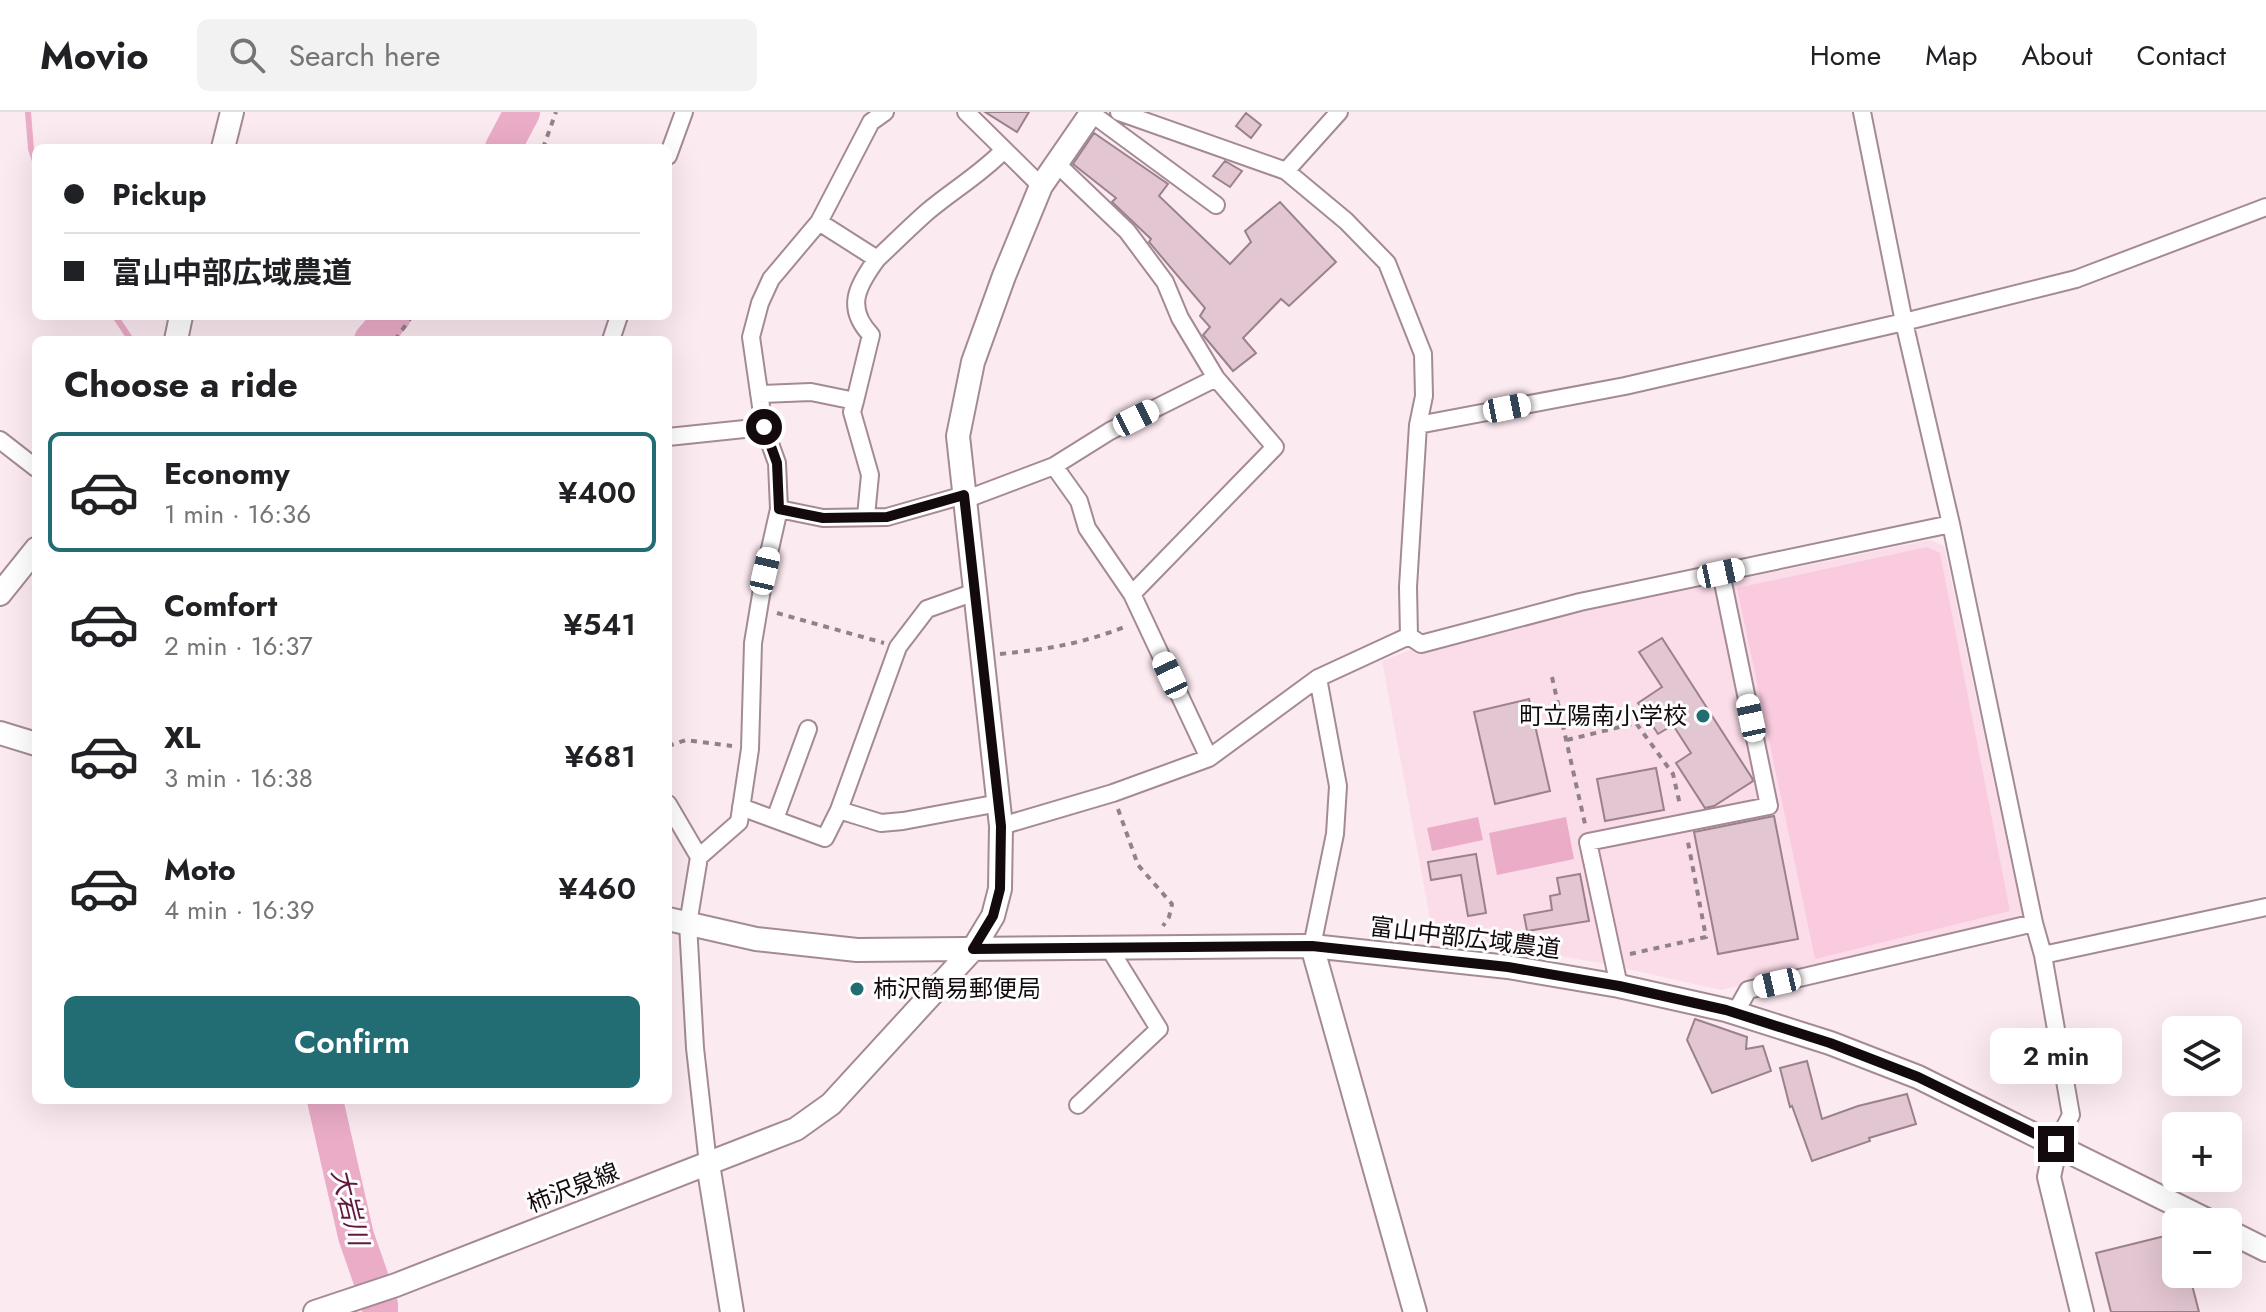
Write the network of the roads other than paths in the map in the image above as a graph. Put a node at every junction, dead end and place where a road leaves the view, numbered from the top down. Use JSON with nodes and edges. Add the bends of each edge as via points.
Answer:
{"nodes":[{"id":1,"x":232,"y":112,"type":"edge"},
{"id":2,"x":684,"y":112,"type":"edge"},
{"id":3,"x":885,"y":112,"type":"edge"},
{"id":4,"x":966,"y":112,"type":"edge"},
{"id":5,"x":1092,"y":112,"type":"edge"},
{"id":6,"x":1119,"y":112,"type":"edge"},
{"id":7,"x":1339,"y":112,"type":"edge"},
{"id":8,"x":1862,"y":112,"type":"edge"},
{"id":9,"x":224,"y":144,"type":"edge"},
{"id":10,"x":672,"y":145,"type":"edge"},
{"id":11,"x":1004,"y":150,"type":"junction"},
{"id":12,"x":1057,"y":164,"type":"junction"},
{"id":13,"x":1286,"y":171,"type":"junction"},
{"id":14,"x":1041,"y":186,"type":"junction"},
{"id":15,"x":1216,"y":205,"type":"dead end"},
{"id":16,"x":2266,"y":207,"type":"edge"},
{"id":17,"x":819,"y":222,"type":"junction"},
{"id":18,"x":877,"y":259,"type":"junction"},
{"id":19,"x":1904,"y":322,"type":"junction"},
{"id":20,"x":1216,"y":378,"type":"junction"},
{"id":21,"x":759,"y":394,"type":"junction"},
{"id":22,"x":855,"y":401,"type":"junction"},
{"id":23,"x":1418,"y":425,"type":"junction"},
{"id":24,"x":764,"y":427,"type":"junction"},
{"id":25,"x":672,"y":437,"type":"edge"},
{"id":26,"x":0,"y":440,"type":"edge"},
{"id":27,"x":32,"y":465,"type":"edge"},
{"id":28,"x":1054,"y":466,"type":"junction"},
{"id":29,"x":964,"y":497,"type":"junction"},
{"id":30,"x":779,"y":509,"type":"junction"},
{"id":31,"x":866,"y":516,"type":"junction"},
{"id":32,"x":1951,"y":524,"type":"junction"},
{"id":33,"x":32,"y":554,"type":"edge"},
{"id":34,"x":1721,"y":573,"type":"junction"},
{"id":35,"x":975,"y":592,"type":"junction"},
{"id":36,"x":0,"y":594,"type":"edge"},
{"id":37,"x":1132,"y":594,"type":"junction"},
{"id":38,"x":1409,"y":636,"type":"junction"},
{"id":39,"x":1318,"y":678,"type":"junction"},
{"id":40,"x":808,"y":729,"type":"dead end"},
{"id":41,"x":0,"y":733,"type":"edge"},
{"id":42,"x":32,"y":743,"type":"edge"},
{"id":43,"x":1209,"y":758,"type":"junction"},
{"id":44,"x":999,"y":803,"type":"junction"},
{"id":45,"x":741,"y":807,"type":"junction"},
{"id":46,"x":839,"y":810,"type":"junction"},
{"id":47,"x":672,"y":811,"type":"edge"},
{"id":48,"x":775,"y":819,"type":"junction"},
{"id":49,"x":1001,"y":826,"type":"junction"},
{"id":50,"x":699,"y":857,"type":"junction"},
{"id":51,"x":2266,"y":907,"type":"edge"},
{"id":52,"x":678,"y":922,"type":"edge"},
{"id":53,"x":2034,"y":923,"type":"junction"},
{"id":54,"x":1312,"y":946,"type":"junction"},
{"id":55,"x":1109,"y":948,"type":"junction"},
{"id":56,"x":973,"y":949,"type":"junction"},
{"id":57,"x":2043,"y":955,"type":"junction"},
{"id":58,"x":1619,"y":986,"type":"junction"},
{"id":59,"x":1735,"y":1013,"type":"junction"},
{"id":60,"x":1078,"y":1105,"type":"dead end"},
{"id":61,"x":2056,"y":1144,"type":"junction"},
{"id":62,"x":708,"y":1164,"type":"junction"},
{"id":63,"x":2183,"y":1208,"type":"edge"},
{"id":64,"x":2242,"y":1238,"type":"edge"},
{"id":65,"x":2266,"y":1250,"type":"edge"},
{"id":66,"x":318,"y":1311,"type":"edge"},
{"id":67,"x":732,"y":1312,"type":"edge"},
{"id":68,"x":1415,"y":1312,"type":"edge"},
{"id":69,"x":2082,"y":1312,"type":"edge"}],
"edges":[{"from":1,"to":9,"type":"street"},
{"from":2,"to":10,"type":"street"},
{"from":3,"to":17,"type":"street","via":[[871,122]]},
{"from":4,"to":11,"type":"street"},
{"from":5,"to":12,"type":"street","name":"柿沢泉線"},
{"from":5,"to":15,"type":"street"},
{"from":6,"to":13,"type":"street"},
{"from":7,"to":13,"type":"street"},
{"from":8,"to":19,"type":"street"},
{"from":11,"to":14,"type":"street"},
{"from":11,"to":18,"type":"street"},
{"from":12,"to":14,"type":"street","name":"柿沢泉線"},
{"from":12,"to":20,"type":"street","via":[[1127,231],[1165,282]]},
{"from":13,"to":23,"type":"street","via":[[1387,263],[1423,354]]},
{"from":14,"to":29,"type":"street","name":"柿沢泉線","via":[[973,362],[958,436]]},
{"from":16,"to":19,"type":"street","via":[[2076,279]]},
{"from":17,"to":18,"type":"street"},
{"from":17,"to":21,"type":"street","via":[[771,279],[760,303],[751,337]]},
{"from":18,"to":22,"type":"street","via":[[856,297],[860,324],[871,335]]},
{"from":19,"to":23,"type":"street","via":[[1625,386]]},
{"from":19,"to":32,"type":"street"},
{"from":20,"to":28,"type":"street","via":[[1110,431]]},
{"from":20,"to":37,"type":"street","via":[[1275,447]]},
{"from":21,"to":22,"type":"street","via":[[811,392]]},
{"from":21,"to":24,"type":"street"},
{"from":22,"to":31,"type":"street","via":[[852,412],[870,475]]},
{"from":23,"to":38,"type":"street"},
{"from":24,"to":25,"type":"street"},
{"from":24,"to":30,"type":"street","via":[[777,463]]},
{"from":26,"to":27,"type":"street"},
{"from":28,"to":29,"type":"street"},
{"from":28,"to":37,"type":"street","via":[[1079,501],[1087,528]]},
{"from":29,"to":31,"type":"street","via":[[887,517]]},
{"from":29,"to":35,"type":"street","name":"柿沢泉線"},
{"from":30,"to":31,"type":"street","via":[[823,518]]},
{"from":30,"to":45,"type":"street","via":[[753,643],[750,749]]},
{"from":32,"to":34,"type":"street"},
{"from":32,"to":53,"type":"street"},
{"from":33,"to":36,"type":"street"},
{"from":34,"to":38,"type":"street","via":[[1580,602],[1421,644]]},
{"from":34,"to":58,"type":"street","via":[[1769,806],[1588,842]]},
{"from":35,"to":44,"type":"street","name":"柿沢泉線"},
{"from":35,"to":46,"type":"street","via":[[927,609],[898,647]]},
{"from":37,"to":43,"type":"street"},
{"from":38,"to":39,"type":"street"},
{"from":39,"to":43,"type":"street"},
{"from":39,"to":54,"type":"street","via":[[1338,786],[1335,834]]},
{"from":40,"to":48,"type":"street"},
{"from":41,"to":42,"type":"street"},
{"from":43,"to":49,"type":"street"},
{"from":44,"to":46,"type":"street","via":[[881,823]]},
{"from":44,"to":49,"type":"street","name":"柿沢泉線"},
{"from":45,"to":48,"type":"street"},
{"from":45,"to":50,"type":"street","via":[[739,822]]},
{"from":46,"to":48,"type":"street","via":[[825,838]]},
{"from":47,"to":50,"type":"street"},
{"from":49,"to":56,"type":"street","name":"柿沢泉線","via":[[1000,889],[993,916]]},
{"from":50,"to":52,"type":"street"},
{"from":51,"to":57,"type":"street"},
{"from":52,"to":56,"type":"street","name":"富山中部広域農道","via":[[756,939],[857,950]]},
{"from":52,"to":62,"type":"street"},
{"from":53,"to":57,"type":"street"},
{"from":53,"to":59,"type":"street","via":[[1748,990]]},
{"from":54,"to":55,"type":"street","name":"富山中部広域農道"},
{"from":54,"to":58,"type":"street","name":"富山中部広域農道","via":[[1508,967]]},
{"from":54,"to":68,"type":"street"},
{"from":55,"to":56,"type":"street","name":"富山中部広域農道"},
{"from":55,"to":60,"type":"street","via":[[1159,1029]]},
{"from":56,"to":62,"type":"street","name":"柿沢泉線","via":[[831,1104],[796,1129]]},
{"from":57,"to":61,"type":"street","via":[[2071,1115]]},
{"from":58,"to":59,"type":"street","name":"富山中部広域農道"},
{"from":59,"to":61,"type":"street","name":"富山中部広域農道","via":[[1918,1077]]},
{"from":61,"to":63,"type":"street","name":"富山中部広域農道"},
{"from":61,"to":69,"type":"street","via":[[2049,1177]]},
{"from":62,"to":66,"type":"street","name":"柿沢泉線"},
{"from":62,"to":67,"type":"street"},
{"from":64,"to":65,"type":"street"}]}
